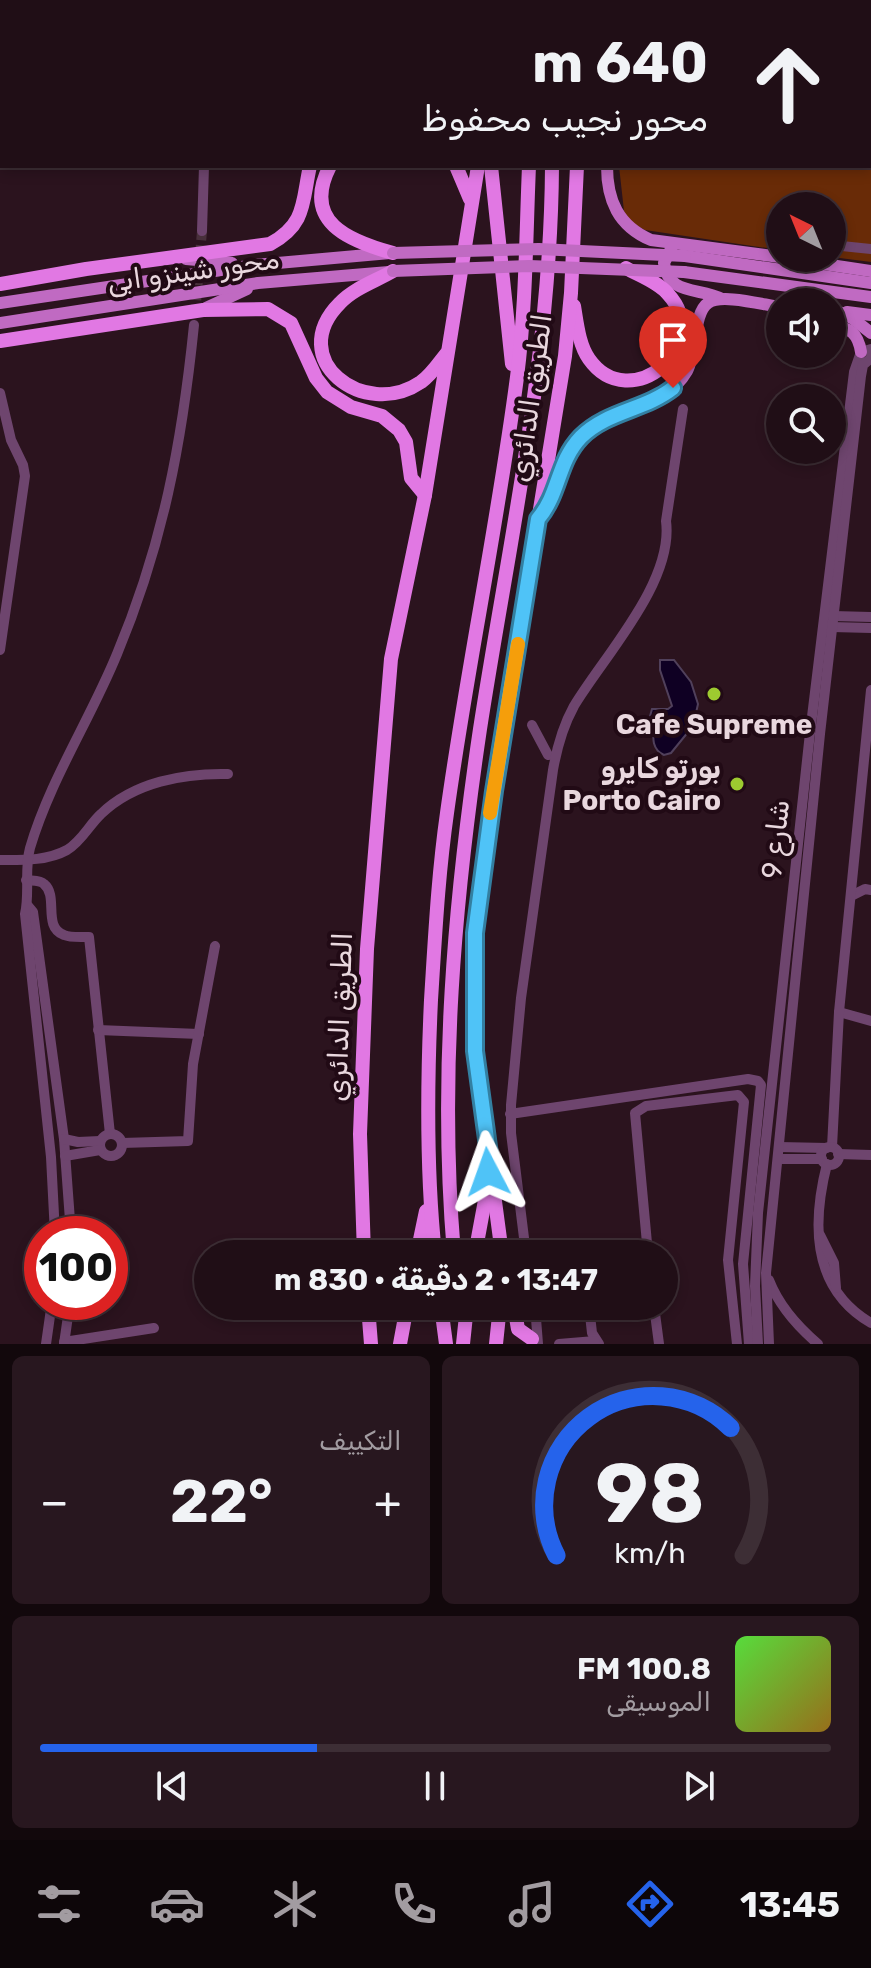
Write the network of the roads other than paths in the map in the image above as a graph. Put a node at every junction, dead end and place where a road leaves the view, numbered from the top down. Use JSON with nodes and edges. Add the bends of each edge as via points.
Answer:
{"nodes":[{"id":1,"x":204,"y":168,"type":"edge"},
{"id":2,"x":310,"y":168,"type":"edge"},
{"id":3,"x":329,"y":168,"type":"edge"},
{"id":4,"x":457,"y":168,"type":"edge"},
{"id":5,"x":478,"y":168,"type":"edge"},
{"id":6,"x":491,"y":168,"type":"edge"},
{"id":7,"x":529,"y":168,"type":"edge"},
{"id":8,"x":552,"y":168,"type":"edge"},
{"id":9,"x":577,"y":168,"type":"edge"},
{"id":10,"x":607,"y":168,"type":"edge"},
{"id":11,"x":472,"y":205,"type":"junction"},
{"id":12,"x":202,"y":231,"type":"tunnel mouth"},
{"id":13,"x":678,"y":242,"type":"junction"},
{"id":14,"x":846,"y":246,"type":"edge"},
{"id":15,"x":871,"y":249,"type":"edge"},
{"id":16,"x":393,"y":253,"type":"junction"},
{"id":17,"x":766,"y":256,"type":"edge"},
{"id":18,"x":171,"y":258,"type":"junction"},
{"id":19,"x":255,"y":265,"type":"junction"},
{"id":20,"x":846,"y":267,"type":"edge"},
{"id":21,"x":626,"y":268,"type":"junction"},
{"id":22,"x":393,"y":271,"type":"junction"},
{"id":23,"x":871,"y":271,"type":"edge"},
{"id":24,"x":258,"y":283,"type":"junction"},
{"id":25,"x":871,"y":283,"type":"edge"},
{"id":26,"x":0,"y":284,"type":"edge"},
{"id":27,"x":571,"y":293,"type":"junction"},
{"id":28,"x":871,"y":297,"type":"edge"},
{"id":29,"x":722,"y":299,"type":"junction"},
{"id":30,"x":0,"y":303,"type":"edge"},
{"id":31,"x":766,"y":305,"type":"edge"},
{"id":32,"x":203,"y":310,"type":"junction"},
{"id":33,"x":846,"y":312,"type":"edge"},
{"id":34,"x":871,"y":315,"type":"edge"},
{"id":35,"x":846,"y":316,"type":"edge"},
{"id":36,"x":0,"y":323,"type":"edge"},
{"id":37,"x":194,"y":325,"type":"tunnel mouth"},
{"id":38,"x":846,"y":328,"type":"edge"},
{"id":39,"x":871,"y":333,"type":"edge"},
{"id":40,"x":3,"y":340,"type":"edge"},
{"id":41,"x":449,"y":350,"type":"junction"},
{"id":42,"x":868,"y":353,"type":"edge"},
{"id":43,"x":517,"y":377,"type":"junction"},
{"id":44,"x":0,"y":393,"type":"edge"},
{"id":45,"x":683,"y":409,"type":"dead end"},
{"id":46,"x":425,"y":495,"type":"junction"},
{"id":47,"x":538,"y":519,"type":"junction"},
{"id":48,"x":656,"y":564,"type":"junction"},
{"id":49,"x":871,"y":617,"type":"edge"},
{"id":50,"x":833,"y":621,"type":"junction"},
{"id":51,"x":871,"y":628,"type":"edge"},
{"id":52,"x":0,"y":650,"type":"edge"},
{"id":53,"x":871,"y":690,"type":"edge"},
{"id":54,"x":532,"y":725,"type":"dead end"},
{"id":55,"x":815,"y":734,"type":"junction"},
{"id":56,"x":868,"y":754,"type":"edge"},
{"id":57,"x":548,"y":755,"type":"junction"},
{"id":58,"x":868,"y":766,"type":"edge"},
{"id":59,"x":228,"y":774,"type":"dead end"},
{"id":60,"x":545,"y":814,"type":"junction"},
{"id":61,"x":28,"y":859,"type":"junction"},
{"id":62,"x":0,"y":860,"type":"edge"},
{"id":63,"x":852,"y":879,"type":"junction"},
{"id":64,"x":26,"y":880,"type":"junction"},
{"id":65,"x":868,"y":890,"type":"edge"},
{"id":66,"x":851,"y":896,"type":"junction"},
{"id":67,"x":793,"y":897,"type":"junction"},
{"id":68,"x":805,"y":900,"type":"junction"},
{"id":69,"x":28,"y":906,"type":"junction"},
{"id":70,"x":215,"y":946,"type":"dead end"},
{"id":71,"x":838,"y":1018,"type":"junction"},
{"id":72,"x":871,"y":1021,"type":"edge"},
{"id":73,"x":98,"y":1030,"type":"junction"},
{"id":74,"x":199,"y":1034,"type":"junction"},
{"id":75,"x":774,"y":1073,"type":"junction"},
{"id":76,"x":786,"y":1074,"type":"junction"},
{"id":77,"x":510,"y":1114,"type":"junction"},
{"id":78,"x":64,"y":1139,"type":"junction"},
{"id":79,"x":103,"y":1142,"type":"junction"},
{"id":80,"x":122,"y":1143,"type":"junction"},
{"id":81,"x":832,"y":1150,"type":"junction"},
{"id":82,"x":779,"y":1153,"type":"junction"},
{"id":83,"x":489,"y":1154,"type":"junction"},
{"id":84,"x":871,"y":1155,"type":"edge"},
{"id":85,"x":65,"y":1156,"type":"junction"},
{"id":86,"x":824,"y":1162,"type":"junction"},
{"id":87,"x":429,"y":1199,"type":"junction"},
{"id":88,"x":758,"y":1213,"type":"junction"},
{"id":89,"x":772,"y":1214,"type":"junction"},
{"id":90,"x":54,"y":1216,"type":"edge"},
{"id":91,"x":70,"y":1216,"type":"edge"},
{"id":92,"x":364,"y":1240,"type":"edge"},
{"id":93,"x":420,"y":1240,"type":"edge"},
{"id":94,"x":433,"y":1240,"type":"edge"},
{"id":95,"x":454,"y":1240,"type":"edge"},
{"id":96,"x":478,"y":1240,"type":"edge"},
{"id":97,"x":502,"y":1240,"type":"edge"},
{"id":98,"x":524,"y":1240,"type":"edge"},
{"id":99,"x":647,"y":1240,"type":"edge"},
{"id":100,"x":766,"y":1273,"type":"junction"},
{"id":101,"x":49,"y":1320,"type":"edge"},
{"id":102,"x":69,"y":1320,"type":"edge"},
{"id":103,"x":369,"y":1320,"type":"edge"},
{"id":104,"x":404,"y":1320,"type":"edge"},
{"id":105,"x":443,"y":1320,"type":"edge"},
{"id":106,"x":460,"y":1320,"type":"edge"},
{"id":107,"x":465,"y":1320,"type":"edge"},
{"id":108,"x":499,"y":1320,"type":"edge"},
{"id":109,"x":516,"y":1320,"type":"edge"},
{"id":110,"x":533,"y":1320,"type":"edge"},
{"id":111,"x":591,"y":1320,"type":"edge"},
{"id":112,"x":656,"y":1320,"type":"edge"},
{"id":113,"x":871,"y":1323,"type":"edge"},
{"id":114,"x":154,"y":1328,"type":"dead end"},
{"id":115,"x":139,"y":1330,"type":"junction"},
{"id":116,"x":535,"y":1342,"type":"edge"},
{"id":117,"x":597,"y":1342,"type":"edge"},
{"id":118,"x":68,"y":1343,"type":"edge"},
{"id":119,"x":46,"y":1344,"type":"edge"},
{"id":120,"x":140,"y":1344,"type":"edge"},
{"id":121,"x":371,"y":1344,"type":"edge"},
{"id":122,"x":400,"y":1344,"type":"edge"},
{"id":123,"x":446,"y":1344,"type":"edge"},
{"id":124,"x":462,"y":1344,"type":"edge"},
{"id":125,"x":496,"y":1344,"type":"edge"},
{"id":126,"x":551,"y":1344,"type":"edge"},
{"id":127,"x":559,"y":1344,"type":"edge"},
{"id":128,"x":659,"y":1344,"type":"edge"},
{"id":129,"x":737,"y":1344,"type":"edge"},
{"id":130,"x":749,"y":1344,"type":"edge"},
{"id":131,"x":758,"y":1344,"type":"edge"},
{"id":132,"x":769,"y":1344,"type":"edge"},
{"id":133,"x":818,"y":1344,"type":"edge"}],
"edges":[{"from":1,"to":12,"type":"street"},
{"from":2,"to":18,"type":"highway","via":[[300,215],[279,239],[260,247]]},
{"from":3,"to":16,"type":"highway","via":[[322,194],[330,221],[350,239]]},
{"from":4,"to":11,"type":"highway"},
{"from":5,"to":11,"type":"highway","name":"الطريق الدائري"},
{"from":6,"to":43,"type":"highway","via":[[510,355]]},
{"from":7,"to":43,"type":"highway","name":"الطريق الدائري"},
{"from":8,"to":95,"type":"highway","name":"الطريق الدائري","via":[[538,379],[480,726],[455,930],[447,1046]]},
{"from":9,"to":27,"type":"highway","name":"الطريق الدائري"},
{"from":10,"to":13,"type":"main road","via":[[609,194],[624,222],[651,240]]},
{"from":11,"to":41,"type":"highway","name":"الطريق الدائري"},
{"from":13,"to":17,"type":"main road"},
{"from":13,"to":29,"type":"main road","via":[[665,257],[669,278],[684,290]]},
{"from":14,"to":15,"type":"street"},
{"from":16,"to":19,"type":"main road","name":"محور شينزو ابى"},
{"from":16,"to":25,"type":"main road","name":"محور شينزو ابى","bridge":true,"via":[[502,249],[685,256]]},
{"from":18,"to":19,"type":"main road"},
{"from":18,"to":26,"type":"highway"},
{"from":19,"to":30,"type":"main road","name":"محور شينزو ابى"},
{"from":20,"to":23,"type":"main road"},
{"from":21,"to":22,"type":"main road","name":"محور شينزو ابى","bridge":true},
{"from":21,"to":27,"type":"highway","via":[[663,289],[678,307],[681,331],[674,353],[652,375],[622,380],[595,366],[581,340]]},
{"from":21,"to":28,"type":"main road","name":"محور شينزو ابى","bridge":true},
{"from":22,"to":24,"type":"main road","name":"محور شينزو ابى"},
{"from":22,"to":41,"type":"highway","via":[[345,298],[332,312],[323,328],[329,369],[347,386],[394,393],[434,371]]},
{"from":24,"to":32,"type":"main road"},
{"from":24,"to":36,"type":"main road","name":"محور شينزو ابى"},
{"from":27,"to":47,"type":"highway","name":"الطريق الدائري"},
{"from":29,"to":31,"type":"main road"},
{"from":29,"to":47,"type":"main road","via":[[701,310],[694,356],[679,382],[582,436],[562,463]]},
{"from":32,"to":40,"type":"highway"},
{"from":32,"to":46,"type":"highway","via":[[257,307],[284,317],[327,392],[351,407],[382,416],[399,430],[411,478]]},
{"from":33,"to":34,"type":"main road"},
{"from":35,"to":39,"type":"main road"},
{"from":37,"to":61,"type":"street","via":[[179,450],[149,568],[116,656],[45,806]]},
{"from":38,"to":42,"type":"main road"},
{"from":41,"to":46,"type":"highway","name":"الطريق الدائري"},
{"from":42,"to":50,"type":"street","name":"شارع 9"},
{"from":42,"to":55,"type":"street","name":"شارع 9","via":[[854,372]]},
{"from":43,"to":87,"type":"highway","name":"الطريق الدائري","via":[[437,892]]},
{"from":44,"to":52,"type":"street","via":[[25,484]]},
{"from":45,"to":48,"type":"street","via":[[666,538]]},
{"from":46,"to":92,"type":"highway","name":"الطريق الدائري","via":[[391,659],[375,837],[360,1134]]},
{"from":47,"to":83,"type":"highway","name":"الطريق الدائري","via":[[475,933],[475,1051]]},
{"from":48,"to":57,"type":"street","via":[[565,710]]},
{"from":48,"to":60,"type":"street","via":[[646,599],[566,723]]},
{"from":49,"to":50,"type":"street"},
{"from":50,"to":51,"type":"street"},
{"from":50,"to":55,"type":"street","name":"شارع 9"},
{"from":53,"to":56,"type":"street"},
{"from":54,"to":57,"type":"street"},
{"from":55,"to":67,"type":"street","name":"شارع 9"},
{"from":55,"to":68,"type":"street","name":"شارع 9"},
{"from":56,"to":58,"type":"street"},
{"from":57,"to":60,"type":"street"},
{"from":58,"to":63,"type":"street"},
{"from":59,"to":61,"type":"street","via":[[183,777],[140,789],[110,806],[67,850]]},
{"from":60,"to":77,"type":"street"},
{"from":61,"to":62,"type":"street"},
{"from":61,"to":64,"type":"street"},
{"from":63,"to":65,"type":"street"},
{"from":63,"to":66,"type":"street"},
{"from":64,"to":69,"type":"street"},
{"from":64,"to":73,"type":"street","via":[[47,887],[58,931],[89,937]]},
{"from":65,"to":66,"type":"street"},
{"from":66,"to":71,"type":"street"},
{"from":67,"to":68,"type":"street"},
{"from":67,"to":75,"type":"street","name":"شارع 9"},
{"from":68,"to":76,"type":"street","name":"شارع 9"},
{"from":69,"to":78,"type":"street","via":[[33,912]]},
{"from":69,"to":90,"type":"street"},
{"from":70,"to":74,"type":"street"},
{"from":71,"to":72,"type":"street"},
{"from":71,"to":81,"type":"street"},
{"from":73,"to":74,"type":"street"},
{"from":73,"to":79,"type":"street"},
{"from":74,"to":80,"type":"street","via":[[188,1141]]},
{"from":75,"to":76,"type":"street"},
{"from":75,"to":88,"type":"street","name":"شارع 9"},
{"from":76,"to":82,"type":"street","name":"شارع 9"},
{"from":77,"to":98,"type":"street"},
{"from":77,"to":130,"type":"street","via":[[758,1081],[743,1264]]},
{"from":78,"to":79,"type":"street"},
{"from":78,"to":85,"type":"street"},
{"from":79,"to":80,"type":"street","via":[[116,1135]]},
{"from":79,"to":80,"type":"street","via":[[107,1156],[116,1156]]},
{"from":79,"to":85,"type":"street"},
{"from":81,"to":82,"type":"street"},
{"from":81,"to":84,"type":"street"},
{"from":81,"to":86,"type":"street","via":[[834,1163]]},
{"from":82,"to":86,"type":"street"},
{"from":82,"to":89,"type":"street","name":"شارع 9"},
{"from":83,"to":96,"type":"highway"},
{"from":83,"to":97,"type":"highway","name":"الطريق الدائري"},
{"from":85,"to":91,"type":"street"},
{"from":86,"to":113,"type":"street","via":[[817,1231],[824,1266],[836,1290]]},
{"from":87,"to":93,"type":"highway"},
{"from":87,"to":94,"type":"highway","name":"الطريق الدائري"},
{"from":88,"to":89,"type":"street"},
{"from":88,"to":131,"type":"street","name":"شارع 9"},
{"from":89,"to":100,"type":"street","name":"شارع 9"},
{"from":99,"to":129,"type":"street","via":[[635,1113],[646,1106],[738,1095],[744,1102],[728,1260]]},
{"from":100,"to":132,"type":"street","name":"شارع 9"},
{"from":100,"to":133,"type":"street","via":[[782,1306]]},
{"from":101,"to":119,"type":"street"},
{"from":102,"to":118,"type":"street"},
{"from":103,"to":121,"type":"highway"},
{"from":104,"to":122,"type":"highway"},
{"from":105,"to":123,"type":"highway"},
{"from":106,"to":124,"type":"highway"},
{"from":107,"to":124,"type":"highway"},
{"from":108,"to":125,"type":"highway"},
{"from":109,"to":116,"type":"highway","via":[[518,1329]]},
{"from":110,"to":116,"type":"street"},
{"from":111,"to":117,"type":"street"},
{"from":112,"to":128,"type":"street"},
{"from":114,"to":115,"type":"street"},
{"from":115,"to":118,"type":"street"},
{"from":115,"to":120,"type":"street"},
{"from":116,"to":126,"type":"street"},
{"from":117,"to":127,"type":"street"}]}
